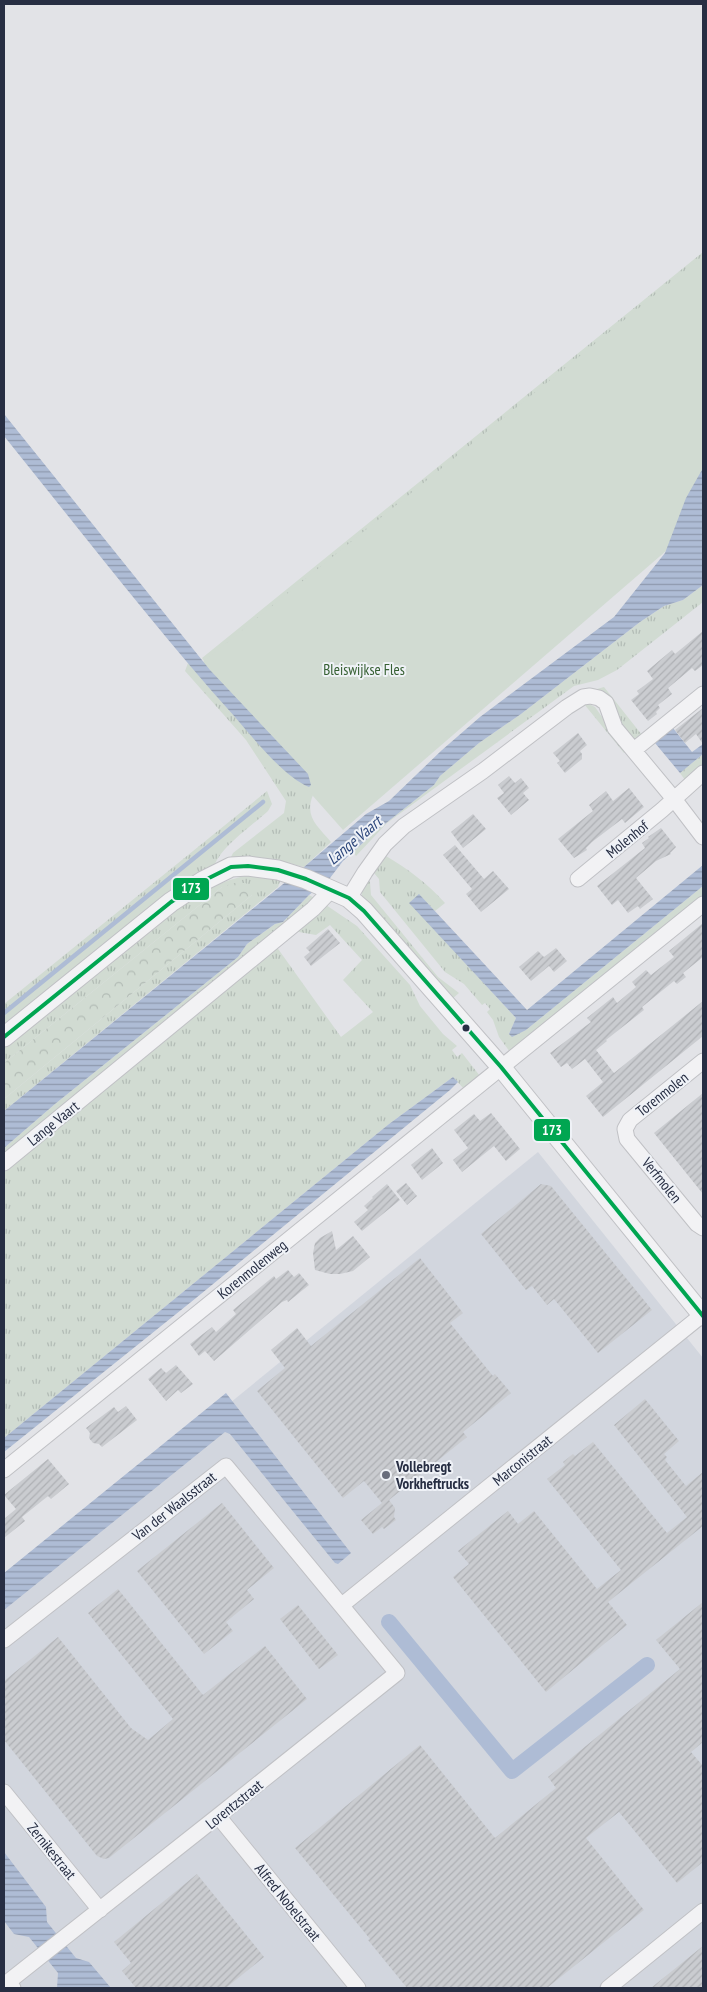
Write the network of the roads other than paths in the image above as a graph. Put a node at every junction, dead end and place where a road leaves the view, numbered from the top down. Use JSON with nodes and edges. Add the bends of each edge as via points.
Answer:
{"nodes":[{"id":1,"x":703,"y":694,"type":"edge"},
{"id":2,"x":634,"y":750,"type":"junction"},
{"id":3,"x":703,"y":773,"type":"edge"},
{"id":4,"x":674,"y":799,"type":"junction"},
{"id":5,"x":703,"y":837,"type":"edge"},
{"id":6,"x":578,"y":879,"type":"dead end"},
{"id":7,"x":332,"y":889,"type":"junction"},
{"id":8,"x":349,"y":898,"type":"junction"},
{"id":9,"x":703,"y":904,"type":"edge"},
{"id":10,"x":4,"y":1037,"type":"edge"},
{"id":11,"x":703,"y":1061,"type":"edge"},
{"id":12,"x":501,"y":1067,"type":"junction"},
{"id":13,"x":625,"y":1129,"type":"joint"},
{"id":14,"x":4,"y":1163,"type":"edge"},
{"id":15,"x":703,"y":1228,"type":"edge"},
{"id":16,"x":703,"y":1316,"type":"edge"},
{"id":17,"x":4,"y":1470,"type":"edge"},
{"id":18,"x":342,"y":1605,"type":"junction"},
{"id":19,"x":4,"y":1640,"type":"edge"},
{"id":20,"x":4,"y":1792,"type":"edge"},
{"id":21,"x":218,"y":1816,"type":"junction"},
{"id":22,"x":100,"y":1910,"type":"junction"},
{"id":23,"x":703,"y":1911,"type":"edge"},
{"id":24,"x":8,"y":1982,"type":"edge"},
{"id":25,"x":358,"y":1988,"type":"edge"},
{"id":26,"x":608,"y":1988,"type":"edge"}],
"edges":[{"from":1,"to":2,"type":"street"},
{"from":2,"to":4,"type":"street"},
{"from":2,"to":8,"type":"street","via":[[615,728],[603,700],[583,697],[404,826],[385,844]]},
{"from":3,"to":4,"type":"street","name":"Molenhof"},
{"from":4,"to":5,"type":"street"},
{"from":4,"to":6,"type":"street","name":"Molenhof"},
{"from":7,"to":8,"type":"street"},
{"from":7,"to":10,"type":"street","via":[[278,870],[232,867],[171,902]]},
{"from":7,"to":14,"type":"street","name":"Lange Vaart","via":[[313,909]]},
{"from":8,"to":12,"type":"street","via":[[383,932]]},
{"from":9,"to":12,"type":"street","name":"Korenmolenweg"},
{"from":11,"to":13,"type":"street","name":"Torenmolen","via":[[630,1120]]},
{"from":12,"to":16,"type":"street"},
{"from":12,"to":17,"type":"street","name":"Korenmolenweg"},
{"from":13,"to":15,"type":"street","name":"Verfmolen","via":[[628,1139]]},
{"from":16,"to":18,"type":"street","name":"Marconistraat"},
{"from":18,"to":19,"type":"street","name":"Van der Waalsstraat","via":[[226,1466]]},
{"from":18,"to":21,"type":"street","name":"Lorentzstraat","via":[[397,1673]]},
{"from":20,"to":22,"type":"street","name":"Zernikestraat"},
{"from":21,"to":22,"type":"street","name":"Lorentzstraat"},
{"from":21,"to":25,"type":"street","name":"Alfred Nobelstraat"},
{"from":22,"to":24,"type":"street","name":"Lorentzstraat"},
{"from":23,"to":26,"type":"street"}]}
